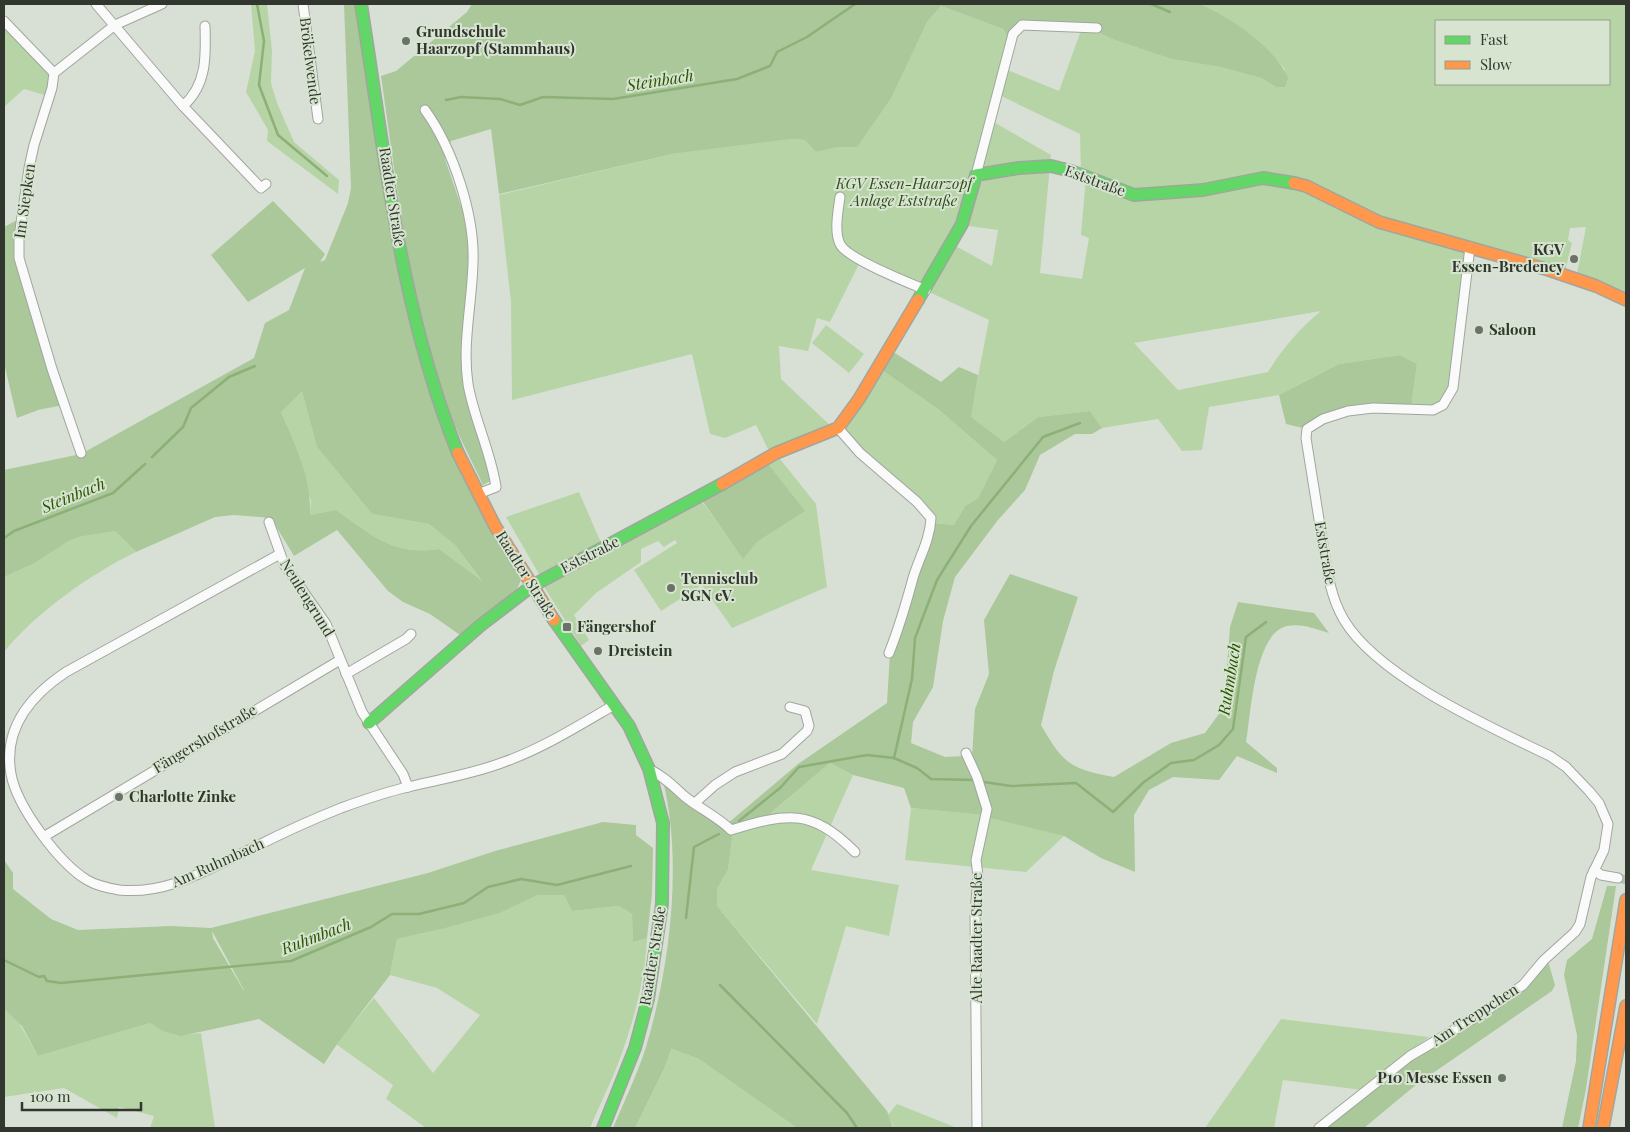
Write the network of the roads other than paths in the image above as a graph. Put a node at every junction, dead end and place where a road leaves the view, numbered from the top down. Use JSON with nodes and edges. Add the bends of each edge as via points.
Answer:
{"nodes":[{"id":1,"x":96,"y":4,"type":"edge"},
{"id":2,"x":162,"y":4,"type":"edge"},
{"id":3,"x":303,"y":4,"type":"edge"},
{"id":4,"x":361,"y":4,"type":"edge"},
{"id":5,"x":4,"y":21,"type":"edge"},
{"id":6,"x":115,"y":25,"type":"junction"},
{"id":7,"x":205,"y":26,"type":"dead end"},
{"id":8,"x":1097,"y":28,"type":"dead end"},
{"id":9,"x":54,"y":73,"type":"junction"},
{"id":10,"x":183,"y":106,"type":"junction"},
{"id":11,"x":425,"y":110,"type":"dead end"},
{"id":12,"x":318,"y":119,"type":"dead end"},
{"id":13,"x":976,"y":175,"type":"junction"},
{"id":14,"x":266,"y":184,"type":"dead end"},
{"id":15,"x":840,"y":197,"type":"dead end"},
{"id":16,"x":1470,"y":247,"type":"junction"},
{"id":17,"x":926,"y":290,"type":"junction"},
{"id":18,"x":1626,"y":300,"type":"edge"},
{"id":19,"x":838,"y":428,"type":"junction"},
{"id":20,"x":81,"y":452,"type":"dead end"},
{"id":21,"x":478,"y":494,"type":"junction"},
{"id":22,"x":269,"y":522,"type":"dead end"},
{"id":23,"x":280,"y":554,"type":"junction"},
{"id":24,"x":532,"y":586,"type":"junction"},
{"id":25,"x":411,"y":634,"type":"dead end"},
{"id":26,"x":889,"y":653,"type":"dead end"},
{"id":27,"x":340,"y":660,"type":"junction"},
{"id":28,"x":346,"y":674,"type":"junction"},
{"id":29,"x":614,"y":705,"type":"junction"},
{"id":30,"x":790,"y":706,"type":"dead end"},
{"id":31,"x":369,"y":723,"type":"junction"},
{"id":32,"x":966,"y":753,"type":"dead end"},
{"id":33,"x":649,"y":769,"type":"junction"},
{"id":34,"x":408,"y":787,"type":"junction"},
{"id":35,"x":696,"y":802,"type":"junction"},
{"id":36,"x":44,"y":836,"type":"junction"},
{"id":37,"x":855,"y":852,"type":"dead end"},
{"id":38,"x":1594,"y":870,"type":"junction"},
{"id":39,"x":1618,"y":878,"type":"tunnel mouth"},
{"id":40,"x":1626,"y":900,"type":"edge"},
{"id":41,"x":1626,"y":1006,"type":"edge"},
{"id":42,"x":603,"y":1128,"type":"edge"},
{"id":43,"x":977,"y":1128,"type":"edge"},
{"id":44,"x":1319,"y":1128,"type":"edge"},
{"id":45,"x":1589,"y":1128,"type":"edge"},
{"id":46,"x":1603,"y":1128,"type":"edge"}],
"edges":[{"from":1,"to":6,"type":"street"},
{"from":2,"to":6,"type":"street"},
{"from":3,"to":12,"type":"street","name":"Brökelwende"},
{"from":4,"to":21,"type":"main road","name":"Raadter Straße","via":[[405,278],[418,335],[442,413]]},
{"from":5,"to":9,"type":"street"},
{"from":6,"to":9,"type":"street"},
{"from":6,"to":10,"type":"street"},
{"from":7,"to":10,"type":"street","via":[[206,56],[202,81]]},
{"from":8,"to":13,"type":"street","via":[[1022,25],[1013,34]]},
{"from":9,"to":20,"type":"street","name":"Im Siepken","via":[[29,168],[18,258]]},
{"from":10,"to":14,"type":"street","via":[[261,188]]},
{"from":11,"to":21,"type":"street","via":[[435,124],[456,171],[467,209],[474,262],[466,357],[468,385],[496,487]]},
{"from":13,"to":16,"type":"main road","name":"Eststraße","via":[[1052,167],[1134,196],[1203,190],[1263,178],[1281,179],[1306,186],[1379,222]]},
{"from":13,"to":17,"type":"main road","via":[[962,224]]},
{"from":15,"to":17,"type":"street","via":[[838,235],[844,249]]},
{"from":16,"to":18,"type":"main road","name":"Eststraße","via":[[1596,286]]},
{"from":16,"to":38,"type":"street","name":"Eststraße","via":[[1453,388],[1443,405],[1433,410],[1373,408],[1348,411],[1323,419],[1307,429],[1330,585],[1344,620],[1369,650],[1447,703],[1550,756],[1589,790],[1608,824],[1604,850]]},
{"from":17,"to":19,"type":"main road"},
{"from":19,"to":24,"type":"main road","name":"Eststraße","via":[[776,453]]},
{"from":19,"to":26,"type":"street","via":[[860,453],[931,518],[927,541]]},
{"from":21,"to":24,"type":"main road","name":"Raadter Straße"},
{"from":22,"to":23,"type":"street","name":"Neulengrund"},
{"from":23,"to":27,"type":"street","name":"Neulengrund","via":[[324,619]]},
{"from":23,"to":36,"type":"street","name":"Am Ruhmbach","via":[[66,672],[30,702],[12,736],[10,768],[16,789]]},
{"from":24,"to":29,"type":"main road","name":"Raadter Straße"},
{"from":24,"to":31,"type":"main road","name":"Eststraße","via":[[481,625]]},
{"from":25,"to":28,"type":"street"},
{"from":27,"to":28,"type":"street","name":"Neulengrund"},
{"from":27,"to":36,"type":"street","name":"Fängershofstraße"},
{"from":28,"to":31,"type":"street","name":"Neulengrund"},
{"from":29,"to":33,"type":"main road","name":"Raadter Straße","via":[[637,740]]},
{"from":29,"to":34,"type":"street","name":"Am Ruhmbach","via":[[545,745],[503,763],[462,776]]},
{"from":30,"to":35,"type":"street","via":[[806,711],[807,731],[782,754],[735,772]]},
{"from":31,"to":34,"type":"street","name":"Neulengrund"},
{"from":32,"to":43,"type":"street","name":"Alte Raadter Straße","via":[[986,809],[976,860]]},
{"from":33,"to":35,"type":"street","via":[[663,775],[685,797]]},
{"from":33,"to":42,"type":"main road","name":"Raadter Straße","via":[[663,823],[664,844],[656,956],[635,1048]]},
{"from":34,"to":36,"type":"street","name":"Am Ruhmbach","via":[[314,820],[180,882],[150,889],[118,890],[95,884],[72,868]]},
{"from":35,"to":37,"type":"street","via":[[731,830],[764,819],[812,821],[828,827]]},
{"from":38,"to":39,"type":"street","via":[[1601,875]]},
{"from":38,"to":44,"type":"street","name":"Am Treppchen","via":[[1584,914],[1575,932],[1544,960],[1523,985],[1483,1014],[1410,1056]]},
{"from":40,"to":45,"type":"main road"},
{"from":41,"to":46,"type":"main road"}]}
